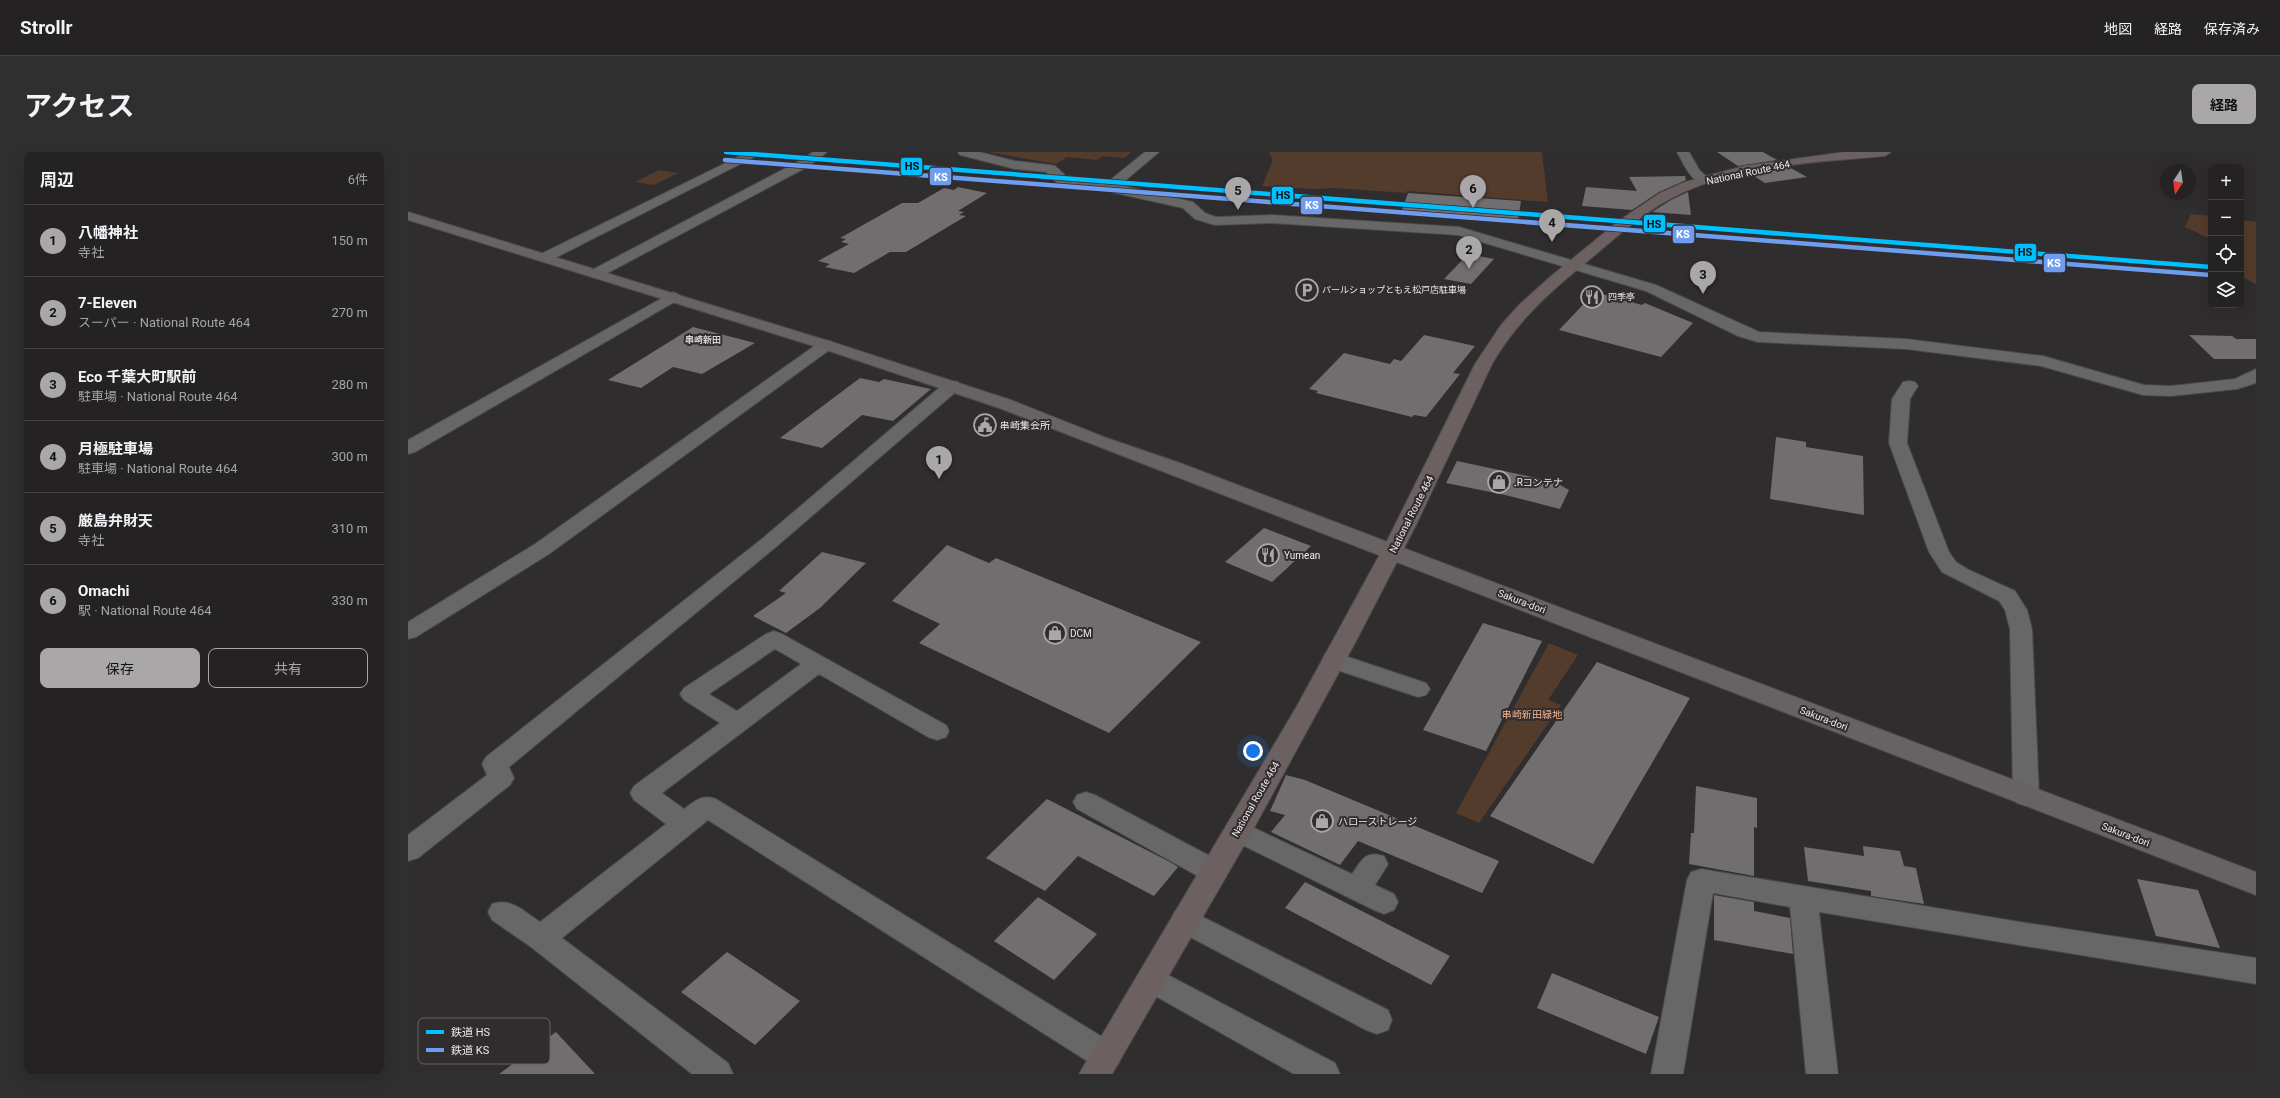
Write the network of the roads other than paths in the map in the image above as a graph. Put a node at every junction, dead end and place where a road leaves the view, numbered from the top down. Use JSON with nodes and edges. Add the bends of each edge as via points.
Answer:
{"nodes":[{"id":1,"x":758,"y":152,"type":"edge"},
{"id":2,"x":821,"y":152,"type":"edge"},
{"id":3,"x":964,"y":152,"type":"edge"},
{"id":4,"x":1153,"y":152,"type":"edge"},
{"id":5,"x":1683,"y":152,"type":"edge"},
{"id":6,"x":1885,"y":152,"type":"edge"},
{"id":7,"x":1704,"y":180,"type":"junction"},
{"id":8,"x":1112,"y":185,"type":"junction"},
{"id":9,"x":408,"y":216,"type":"edge"},
{"id":10,"x":544,"y":258,"type":"junction"},
{"id":11,"x":1574,"y":265,"type":"junction"},
{"id":12,"x":595,"y":274,"type":"junction"},
{"id":13,"x":673,"y":297,"type":"junction"},
{"id":14,"x":826,"y":345,"type":"junction"},
{"id":15,"x":2256,"y":374,"type":"edge"},
{"id":16,"x":952,"y":386,"type":"junction"},
{"id":17,"x":1909,"y":386,"type":"dead end"},
{"id":18,"x":408,"y":448,"type":"edge"},
{"id":19,"x":1392,"y":552,"type":"junction"},
{"id":20,"x":408,"y":632,"type":"edge"},
{"id":21,"x":1334,"y":660,"type":"junction"},
{"id":22,"x":817,"y":664,"type":"junction"},
{"id":23,"x":1418,"y":689,"type":"dead end"},
{"id":24,"x":738,"y":723,"type":"junction"},
{"id":25,"x":937,"y":731,"type":"dead end"},
{"id":26,"x":2026,"y":796,"type":"junction"},
{"id":27,"x":1086,"y":802,"type":"dead end"},
{"id":28,"x":685,"y":824,"type":"junction"},
{"id":29,"x":1237,"y":831,"type":"junction"},
{"id":30,"x":408,"y":850,"type":"edge"},
{"id":31,"x":1374,"y":864,"type":"dead end"},
{"id":32,"x":1213,"y":871,"type":"junction"},
{"id":33,"x":2256,"y":884,"type":"edge"},
{"id":34,"x":1357,"y":888,"type":"junction"},
{"id":35,"x":1803,"y":897,"type":"junction"},
{"id":36,"x":1384,"y":902,"type":"dead end"},
{"id":37,"x":502,"y":912,"type":"dead end"},
{"id":38,"x":1185,"y":920,"type":"junction"},
{"id":39,"x":541,"y":938,"type":"junction"},
{"id":40,"x":2256,"y":971,"type":"edge"},
{"id":41,"x":1151,"y":979,"type":"junction"},
{"id":42,"x":1376,"y":1020,"type":"dead end"},
{"id":43,"x":1100,"y":1065,"type":"edge"},
{"id":44,"x":717,"y":1074,"type":"edge"},
{"id":45,"x":1324,"y":1074,"type":"edge"},
{"id":46,"x":1667,"y":1074,"type":"edge"},
{"id":47,"x":1822,"y":1074,"type":"edge"}],
"edges":[{"from":1,"to":10,"type":"street"},
{"from":2,"to":12,"type":"street","via":[[805,163]]},
{"from":3,"to":8,"type":"street","via":[[1015,165],[1050,169],[1062,180]]},
{"from":4,"to":8,"type":"street"},
{"from":5,"to":7,"type":"street","via":[[1695,173]]},
{"from":6,"to":7,"type":"highway","name":"National Route 464","via":[[1776,165]]},
{"from":7,"to":11,"type":"highway","name":"National Route 464","via":[[1668,195],[1640,211]]},
{"from":8,"to":11,"type":"street","via":[[1116,189],[1188,205],[1200,216],[1215,220],[1272,219],[1444,229],[1518,247]]},
{"from":9,"to":10,"type":"street","name":"Sakura-dori"},
{"from":10,"to":12,"type":"street","name":"Sakura-dori"},
{"from":11,"to":15,"type":"street","via":[[1651,288],[1744,334],[1758,337],[1906,344],[2043,361],[2143,390],[2171,392],[2237,384],[2249,380]]},
{"from":11,"to":19,"type":"highway","name":"National Route 464","via":[[1532,299],[1496,343]]},
{"from":12,"to":13,"type":"street","name":"Sakura-dori"},
{"from":13,"to":14,"type":"street","name":"Sakura-dori"},
{"from":13,"to":18,"type":"street"},
{"from":14,"to":16,"type":"street","name":"Sakura-dori"},
{"from":14,"to":20,"type":"street","via":[[542,549]]},
{"from":16,"to":19,"type":"street","name":"Sakura-dori","via":[[1173,467]]},
{"from":16,"to":30,"type":"street","via":[[770,542],[495,764],[501,778]]},
{"from":17,"to":26,"type":"street","via":[[1901,399],[1898,443],[1939,552],[1956,571],[2007,596],[2016,610],[2020,629]]},
{"from":19,"to":21,"type":"highway","name":"National Route 464"},
{"from":19,"to":26,"type":"street","name":"Sakura-dori"},
{"from":21,"to":23,"type":"street"},
{"from":21,"to":29,"type":"highway","name":"National Route 464"},
{"from":22,"to":24,"type":"street"},
{"from":22,"to":24,"type":"street","via":[[774,640],[692,694]]},
{"from":22,"to":25,"type":"street"},
{"from":24,"to":28,"type":"street","via":[[643,793]]},
{"from":26,"to":33,"type":"street","name":"Sakura-dori"},
{"from":27,"to":32,"type":"street"},
{"from":28,"to":39,"type":"street"},
{"from":28,"to":43,"type":"street","via":[[707,806]]},
{"from":29,"to":32,"type":"highway","name":"National Route 464"},
{"from":29,"to":34,"type":"street"},
{"from":31,"to":34,"type":"street"},
{"from":32,"to":38,"type":"highway","name":"National Route 464"},
{"from":34,"to":36,"type":"street"},
{"from":35,"to":40,"type":"street"},
{"from":35,"to":46,"type":"street","via":[[1701,880]]},
{"from":35,"to":47,"type":"street"},
{"from":37,"to":39,"type":"street"},
{"from":38,"to":41,"type":"highway","name":"National Route 464"},
{"from":38,"to":42,"type":"street"},
{"from":39,"to":44,"type":"street"},
{"from":41,"to":43,"type":"highway","name":"National Route 464"},
{"from":41,"to":45,"type":"street"}]}
